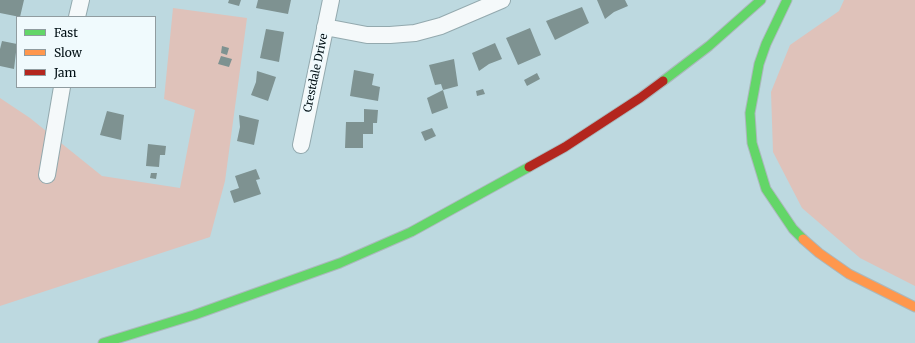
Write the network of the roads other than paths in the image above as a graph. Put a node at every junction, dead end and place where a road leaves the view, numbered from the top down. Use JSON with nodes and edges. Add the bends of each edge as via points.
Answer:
{"nodes":[{"id":1,"x":81,"y":0,"type":"edge"},
{"id":2,"x":331,"y":0,"type":"edge"},
{"id":3,"x":502,"y":0,"type":"edge"},
{"id":4,"x":761,"y":0,"type":"edge"},
{"id":5,"x":788,"y":0,"type":"edge"},
{"id":6,"x":77,"y":16,"type":"edge"},
{"id":7,"x":325,"y":27,"type":"junction"},
{"id":8,"x":62,"y":88,"type":"edge"},
{"id":9,"x":301,"y":145,"type":"dead end"},
{"id":10,"x":47,"y":175,"type":"dead end"},
{"id":11,"x":915,"y":307,"type":"edge"},
{"id":12,"x":103,"y":343,"type":"edge"}],
"edges":[{"from":1,"to":6,"type":"street"},
{"from":2,"to":7,"type":"street","name":"Crestdale Drive"},
{"from":3,"to":7,"type":"street","via":[[441,26],[415,33],[367,35]]},
{"from":4,"to":12,"type":"highway","via":[[709,46],[640,98],[565,147],[446,214],[340,263],[194,315]]},
{"from":5,"to":11,"type":"highway","via":[[759,64],[750,113],[752,143],[766,189],[793,229],[819,253],[849,274]]},
{"from":7,"to":9,"type":"street","name":"Crestdale Drive"},
{"from":8,"to":10,"type":"street"}]}
